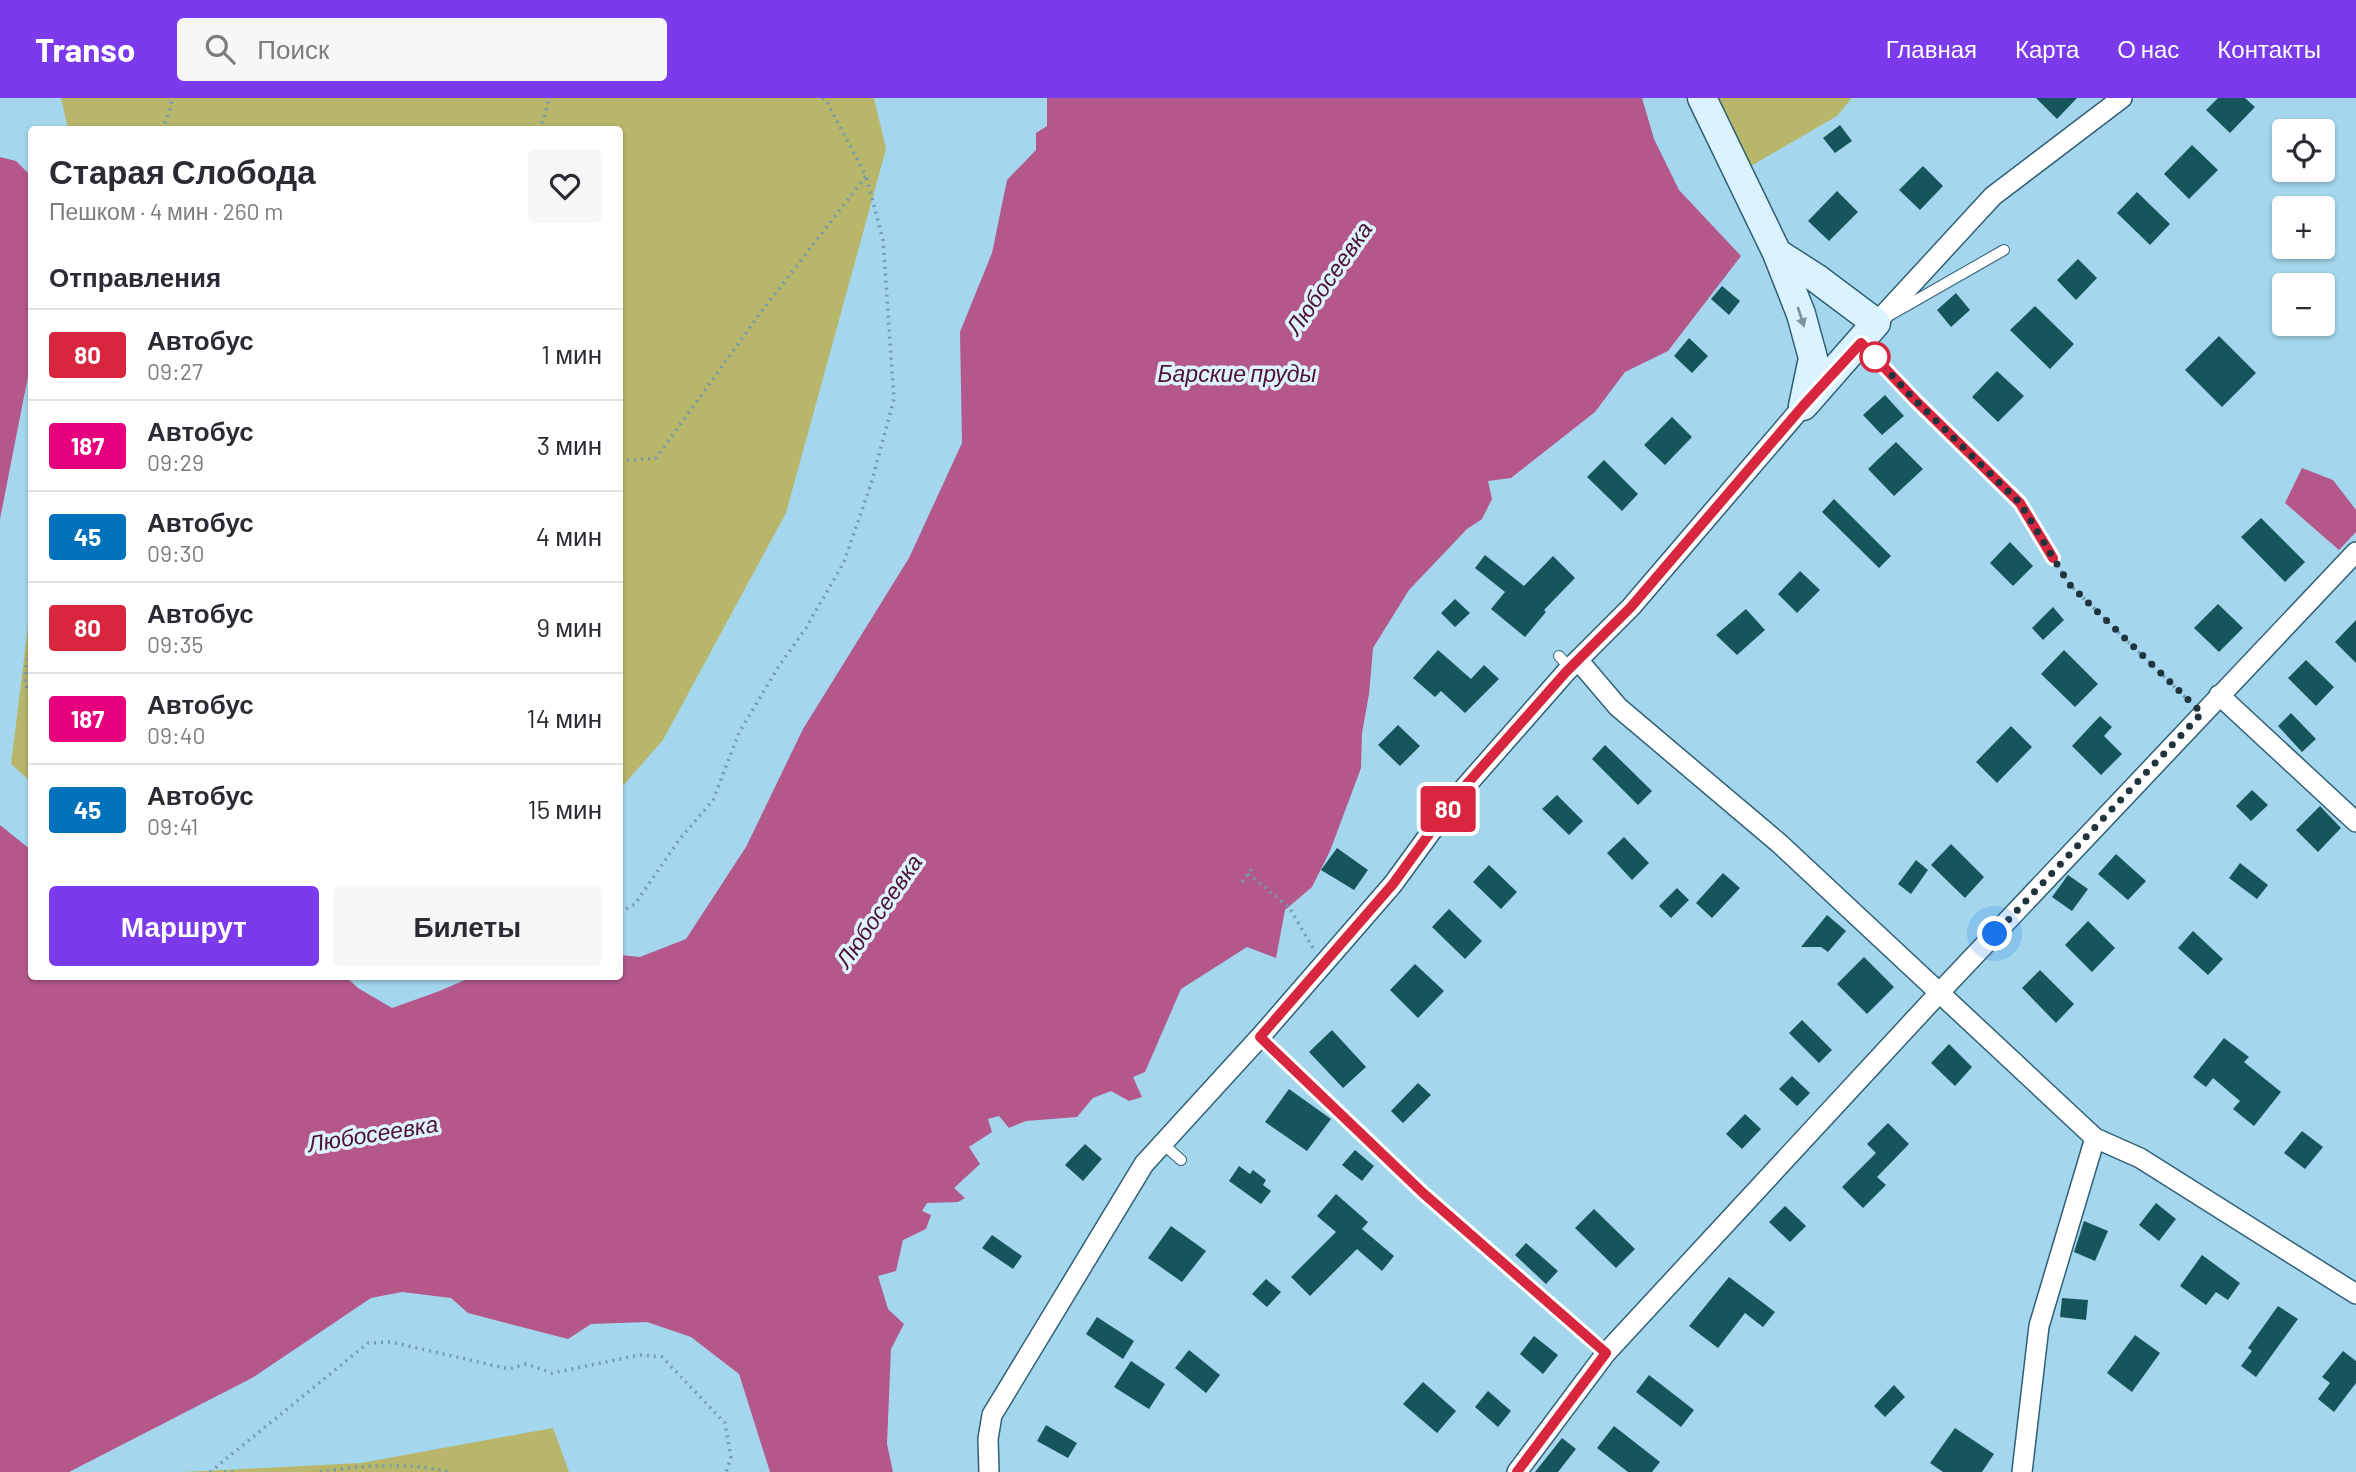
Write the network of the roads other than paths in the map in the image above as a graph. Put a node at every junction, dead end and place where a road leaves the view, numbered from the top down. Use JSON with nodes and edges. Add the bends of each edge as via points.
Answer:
{"nodes":[{"id":1,"x":1702,"y":98,"type":"edge"},
{"id":2,"x":2122,"y":98,"type":"edge"},
{"id":3,"x":2004,"y":250,"type":"dead end"},
{"id":4,"x":1777,"y":253,"type":"junction"},
{"id":5,"x":1868,"y":333,"type":"junction"},
{"id":6,"x":1813,"y":358,"type":"junction"},
{"id":7,"x":1841,"y":364,"type":"junction"},
{"id":8,"x":1803,"y":406,"type":"junction"},
{"id":9,"x":2356,"y":552,"type":"edge"},
{"id":10,"x":2053,"y":558,"type":"road end"},
{"id":11,"x":1569,"y":661,"type":"junction"},
{"id":12,"x":2219,"y":695,"type":"junction"},
{"id":13,"x":2356,"y":822,"type":"edge"},
{"id":14,"x":1940,"y":992,"type":"junction"},
{"id":15,"x":1260,"y":1037,"type":"junction"},
{"id":16,"x":2095,"y":1138,"type":"junction"},
{"id":17,"x":1163,"y":1144,"type":"junction"},
{"id":18,"x":1181,"y":1160,"type":"dead end"},
{"id":19,"x":2356,"y":1294,"type":"edge"},
{"id":20,"x":1606,"y":1353,"type":"junction"},
{"id":21,"x":991,"y":1471,"type":"edge"},
{"id":22,"x":1517,"y":1472,"type":"edge"},
{"id":23,"x":2022,"y":1472,"type":"edge"}],
"edges":[{"from":1,"to":4,"type":"street"},
{"from":2,"to":5,"type":"street","via":[[1993,195]]},
{"from":3,"to":5,"type":"lane"},
{"from":4,"to":5,"type":"street","via":[[1816,278]]},
{"from":4,"to":6,"type":"street","one_way":true},
{"from":5,"to":7,"type":"street"},
{"from":5,"to":10,"type":"lane","via":[[1915,400],[2020,503]]},
{"from":6,"to":7,"type":"street"},
{"from":6,"to":8,"type":"street"},
{"from":7,"to":8,"type":"street"},
{"from":8,"to":11,"type":"street","via":[[1631,607]]},
{"from":9,"to":12,"type":"street"},
{"from":11,"to":14,"type":"street","via":[[1780,844]]},
{"from":11,"to":15,"type":"street","via":[[1458,794],[1393,884]]},
{"from":12,"to":13,"type":"street"},
{"from":12,"to":14,"type":"street"},
{"from":14,"to":16,"type":"street"},
{"from":14,"to":20,"type":"street"},
{"from":15,"to":17,"type":"street"},
{"from":15,"to":20,"type":"lane","via":[[1423,1193]]},
{"from":16,"to":19,"type":"street","via":[[2140,1158]]},
{"from":16,"to":23,"type":"street","via":[[2039,1326]]},
{"from":17,"to":18,"type":"lane"},
{"from":17,"to":21,"type":"street","via":[[1144,1164],[992,1415],[988,1439]]},
{"from":20,"to":22,"type":"street"}]}
